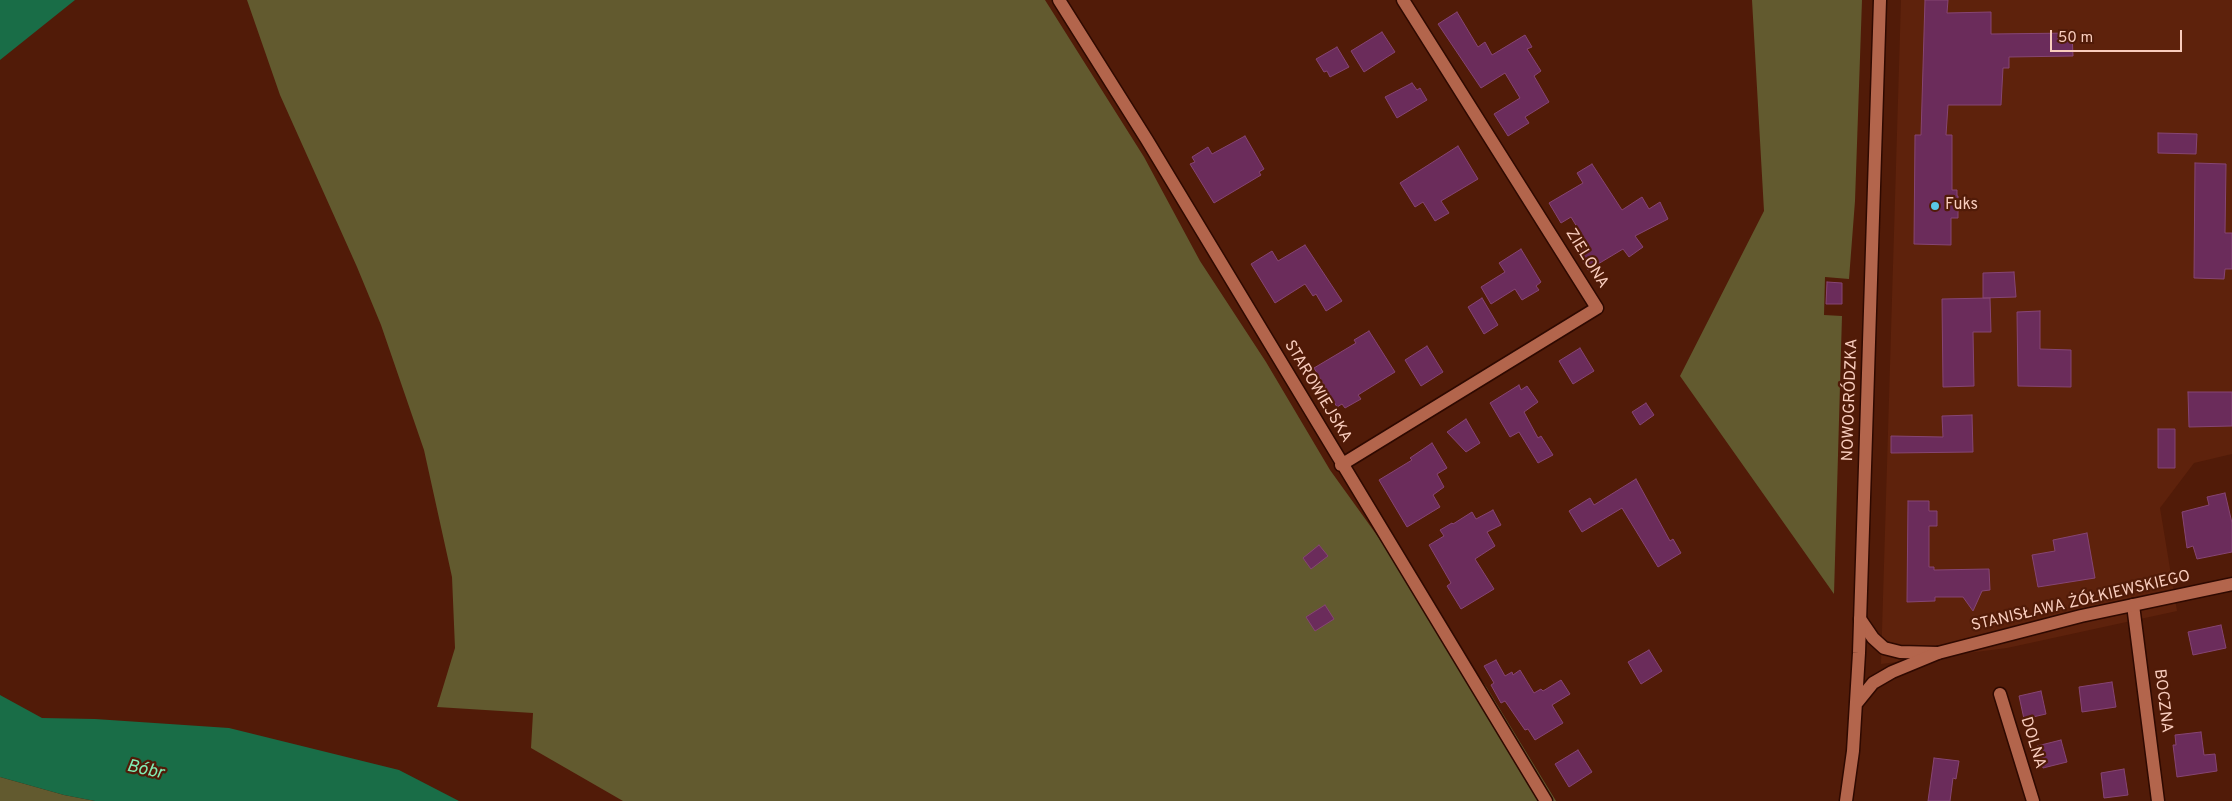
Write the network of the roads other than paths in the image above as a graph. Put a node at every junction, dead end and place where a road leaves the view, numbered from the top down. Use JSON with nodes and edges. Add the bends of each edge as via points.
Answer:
{"nodes":[{"id":1,"x":1059,"y":0,"type":"edge"},
{"id":2,"x":1403,"y":0,"type":"edge"},
{"id":3,"x":1880,"y":0,"type":"edge"},
{"id":4,"x":1341,"y":465,"type":"junction"},
{"id":5,"x":2232,"y":584,"type":"edge"},
{"id":6,"x":2133,"y":605,"type":"junction"},
{"id":7,"x":1860,"y":619,"type":"junction"},
{"id":8,"x":1938,"y":653,"type":"junction"},
{"id":9,"x":2000,"y":694,"type":"dead end"},
{"id":10,"x":1856,"y":704,"type":"junction"},
{"id":11,"x":1546,"y":801,"type":"edge"},
{"id":12,"x":1846,"y":801,"type":"edge"},
{"id":13,"x":2033,"y":801,"type":"edge"},
{"id":14,"x":2158,"y":801,"type":"edge"}],
"edges":[{"from":1,"to":4,"type":"street","name":"STAROWIEJSKA","via":[[1147,140]]},
{"from":2,"to":4,"type":"street","name":"ZIELONA","via":[[1597,308]]},
{"from":3,"to":7,"type":"street","name":"NOWOGRÓDZKA"},
{"from":4,"to":11,"type":"street","name":"STAROWIEJSKA"},
{"from":5,"to":6,"type":"street","name":"STANISŁAWA ŻÓŁKIEWSKIEGO"},
{"from":6,"to":8,"type":"street","name":"STANISŁAWA ŻÓŁKIEWSKIEGO"},
{"from":6,"to":14,"type":"street","name":"BOCZNA"},
{"from":7,"to":8,"type":"street","name":"STANISŁAWA ŻÓŁKIEWSKIEGO","via":[[1884,648],[1900,652]]},
{"from":7,"to":10,"type":"street","name":"NOWOGRÓDZKA"},
{"from":8,"to":10,"type":"street","name":"STANISŁAWA ŻÓŁKIEWSKIEGO","via":[[1873,683]]},
{"from":9,"to":13,"type":"street","name":"DOLNA"},
{"from":10,"to":12,"type":"street","name":"NOWOGRÓDZKA"}]}
